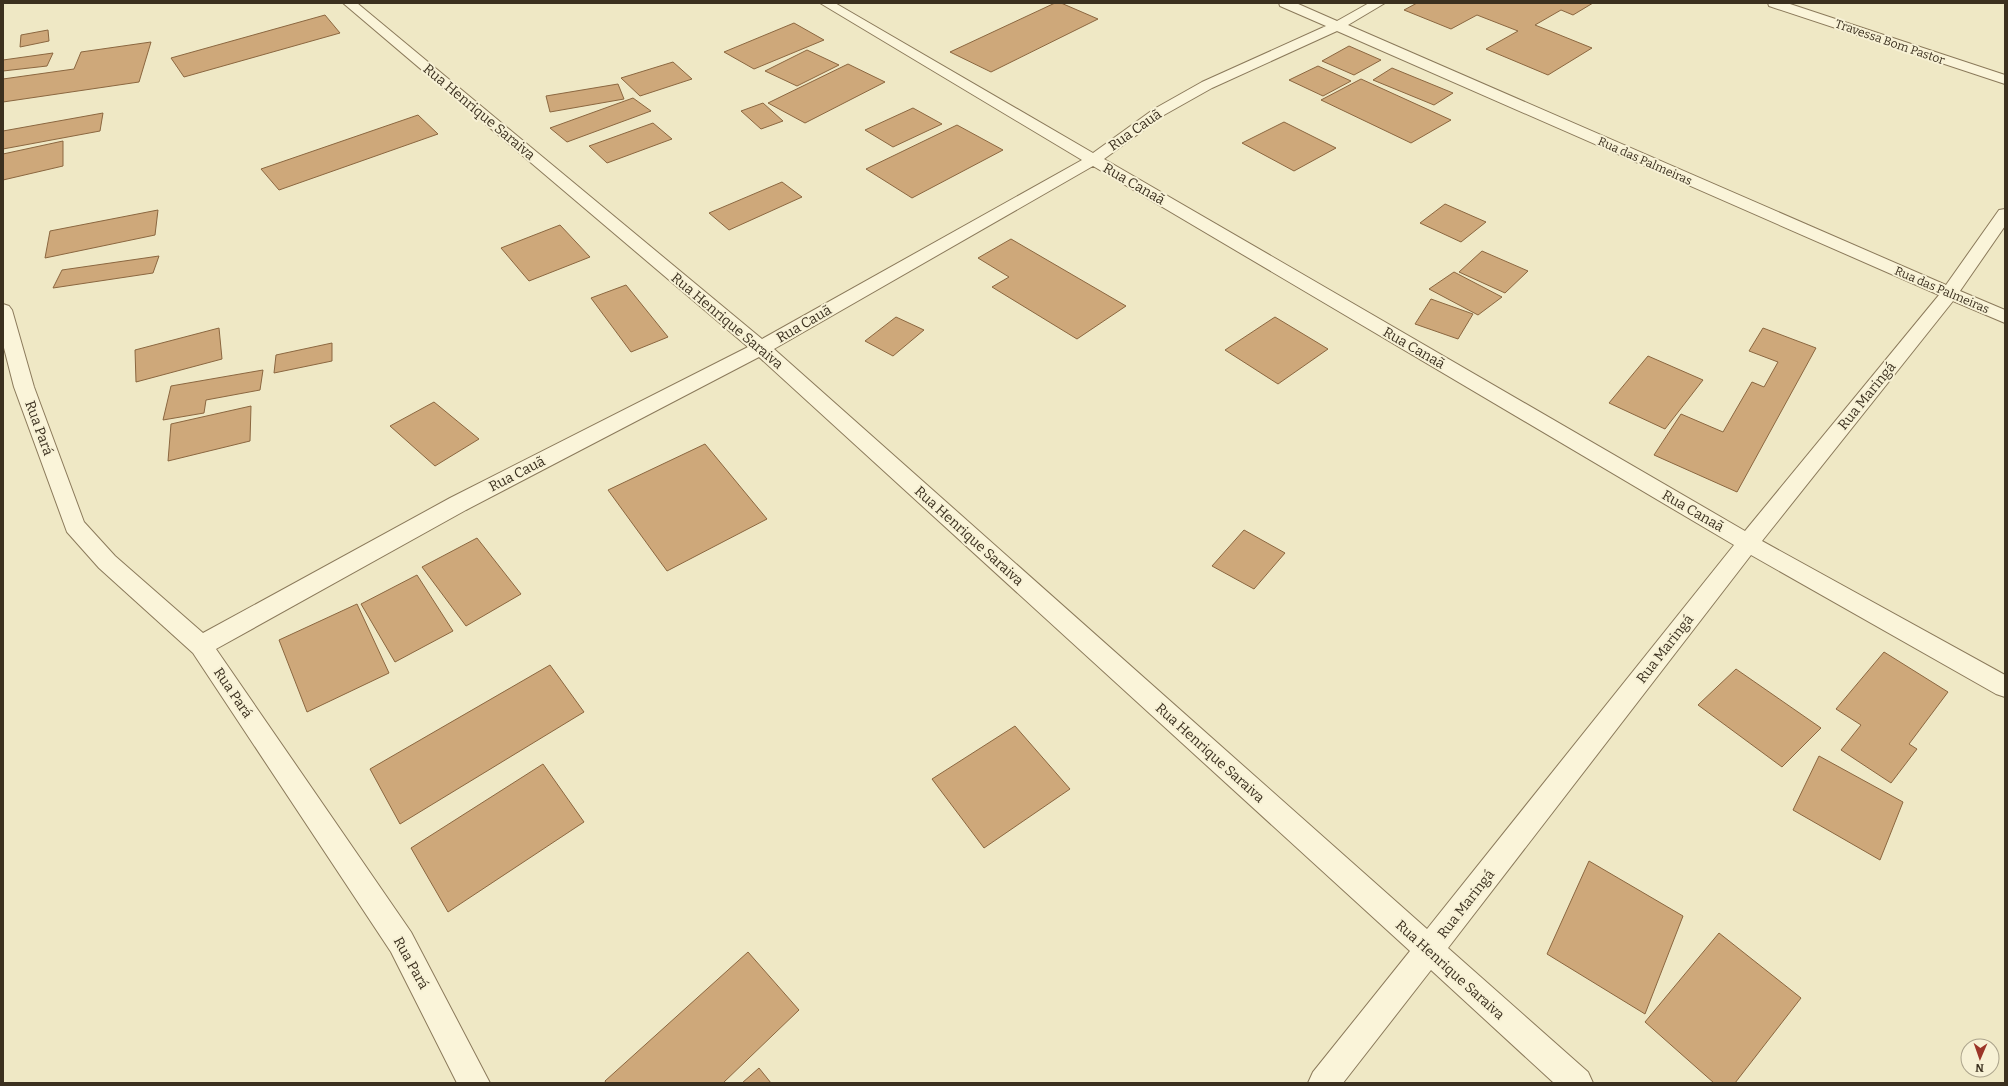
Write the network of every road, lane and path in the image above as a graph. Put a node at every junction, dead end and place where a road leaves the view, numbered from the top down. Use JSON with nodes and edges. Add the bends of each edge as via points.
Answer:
{"nodes":[{"id":1,"x":349,"y":3,"type":"edge"},
{"id":2,"x":826,"y":3,"type":"edge"},
{"id":3,"x":1285,"y":3,"type":"edge"},
{"id":4,"x":1379,"y":3,"type":"edge"},
{"id":5,"x":1774,"y":3,"type":"edge"},
{"id":6,"x":1337,"y":26,"type":"junction"},
{"id":7,"x":2005,"y":80,"type":"edge"},
{"id":8,"x":1093,"y":160,"type":"junction"},
{"id":9,"x":2005,"y":214,"type":"edge"},
{"id":10,"x":1949,"y":294,"type":"junction"},
{"id":11,"x":3,"y":310,"type":"edge"},
{"id":12,"x":2005,"y":317,"type":"edge"},
{"id":13,"x":761,"y":348,"type":"junction"},
{"id":14,"x":1748,"y":543,"type":"junction"},
{"id":15,"x":201,"y":646,"type":"junction"},
{"id":16,"x":2005,"y":687,"type":"edge"},
{"id":17,"x":1429,"y":951,"type":"junction"},
{"id":18,"x":474,"y":1083,"type":"edge"},
{"id":19,"x":1324,"y":1083,"type":"edge"},
{"id":20,"x":1577,"y":1083,"type":"edge"}],
"edges":[{"from":1,"to":13,"type":"street","name":"Rua Henrique Saraiva"},
{"from":2,"to":8,"type":"street","name":"Rua Canaã"},
{"from":3,"to":6,"type":"street","name":"Rua das Palmeiras"},
{"from":4,"to":6,"type":"street","name":"Rua Cauã"},
{"from":5,"to":7,"type":"street","name":"Travessa Bom Pastor"},
{"from":6,"to":8,"type":"street","name":"Rua Cauã","via":[[1206,85],[1159,112]]},
{"from":6,"to":10,"type":"street","name":"Rua das Palmeiras"},
{"from":8,"to":13,"type":"street","name":"Rua Cauã"},
{"from":8,"to":14,"type":"street","name":"Rua Canaã"},
{"from":9,"to":10,"type":"street","name":"Rua Maringá"},
{"from":10,"to":12,"type":"street","name":"Rua das Palmeiras"},
{"from":10,"to":14,"type":"street","name":"Rua Maringá"},
{"from":11,"to":15,"type":"street","name":"Rua Pará","via":[[24,387],[75,526],[107,562]]},
{"from":13,"to":15,"type":"street","name":"Rua Cauã","via":[[458,504]]},
{"from":13,"to":17,"type":"street","name":"Rua Henrique Saraiva"},
{"from":14,"to":16,"type":"street","name":"Rua Canaã"},
{"from":14,"to":17,"type":"street","name":"Rua Maringá"},
{"from":15,"to":18,"type":"street","name":"Rua Pará","via":[[401,942]]},
{"from":17,"to":19,"type":"street","name":"Rua Maringá"},
{"from":17,"to":20,"type":"street","name":"Rua Henrique Saraiva"}]}
